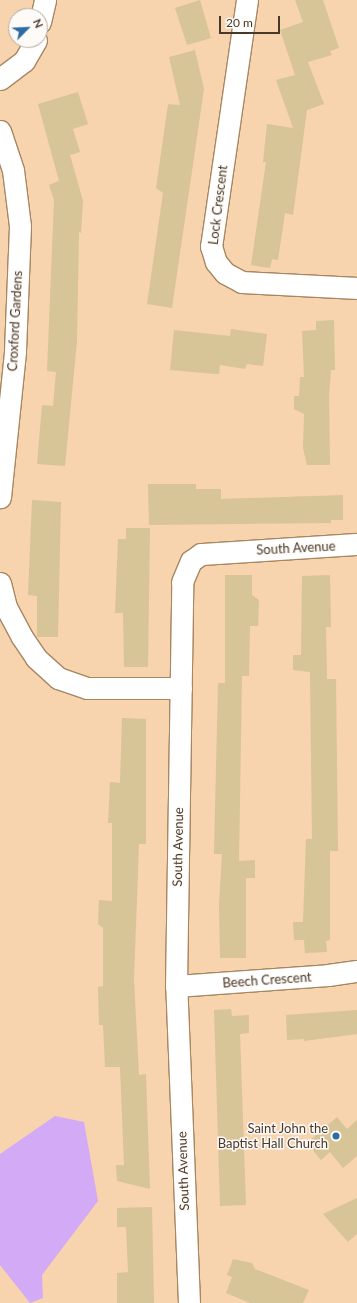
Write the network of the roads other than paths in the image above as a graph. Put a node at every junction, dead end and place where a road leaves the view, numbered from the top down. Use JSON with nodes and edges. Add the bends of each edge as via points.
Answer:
{"nodes":[{"id":1,"x":247,"y":0,"type":"edge"},
{"id":2,"x":31,"y":48,"type":"edge"},
{"id":3,"x":0,"y":79,"type":"edge"},
{"id":4,"x":0,"y":131,"type":"edge"},
{"id":5,"x":6,"y":172,"type":"edge"},
{"id":6,"x":357,"y":288,"type":"edge"},
{"id":7,"x":0,"y":496,"type":"edge"},
{"id":8,"x":357,"y":544,"type":"edge"},
{"id":9,"x":0,"y":583,"type":"edge"},
{"id":10,"x":180,"y":688,"type":"junction"},
{"id":11,"x":357,"y":971,"type":"edge"},
{"id":12,"x":176,"y":986,"type":"junction"},
{"id":13,"x":189,"y":1303,"type":"edge"}],
"edges":[{"from":1,"to":6,"type":"street","name":"Lock Crescent","via":[[211,246],[216,262],[234,280],[242,282]]},
{"from":2,"to":3,"type":"street","via":[[24,61]]},
{"from":4,"to":5,"type":"street","name":"Croxford Gardens"},
{"from":5,"to":7,"type":"street","name":"Croxford Gardens","via":[[20,226],[15,352]]},
{"from":8,"to":10,"type":"street","name":"South Avenue","via":[[216,552],[201,554],[191,561],[182,582]]},
{"from":9,"to":10,"type":"street","via":[[6,607],[22,637],[36,658],[58,678],[87,688]]},
{"from":10,"to":12,"type":"street","name":"South Avenue"},
{"from":11,"to":12,"type":"street","name":"Beech Crescent","via":[[328,976]]},
{"from":12,"to":13,"type":"street","name":"South Avenue"}]}
